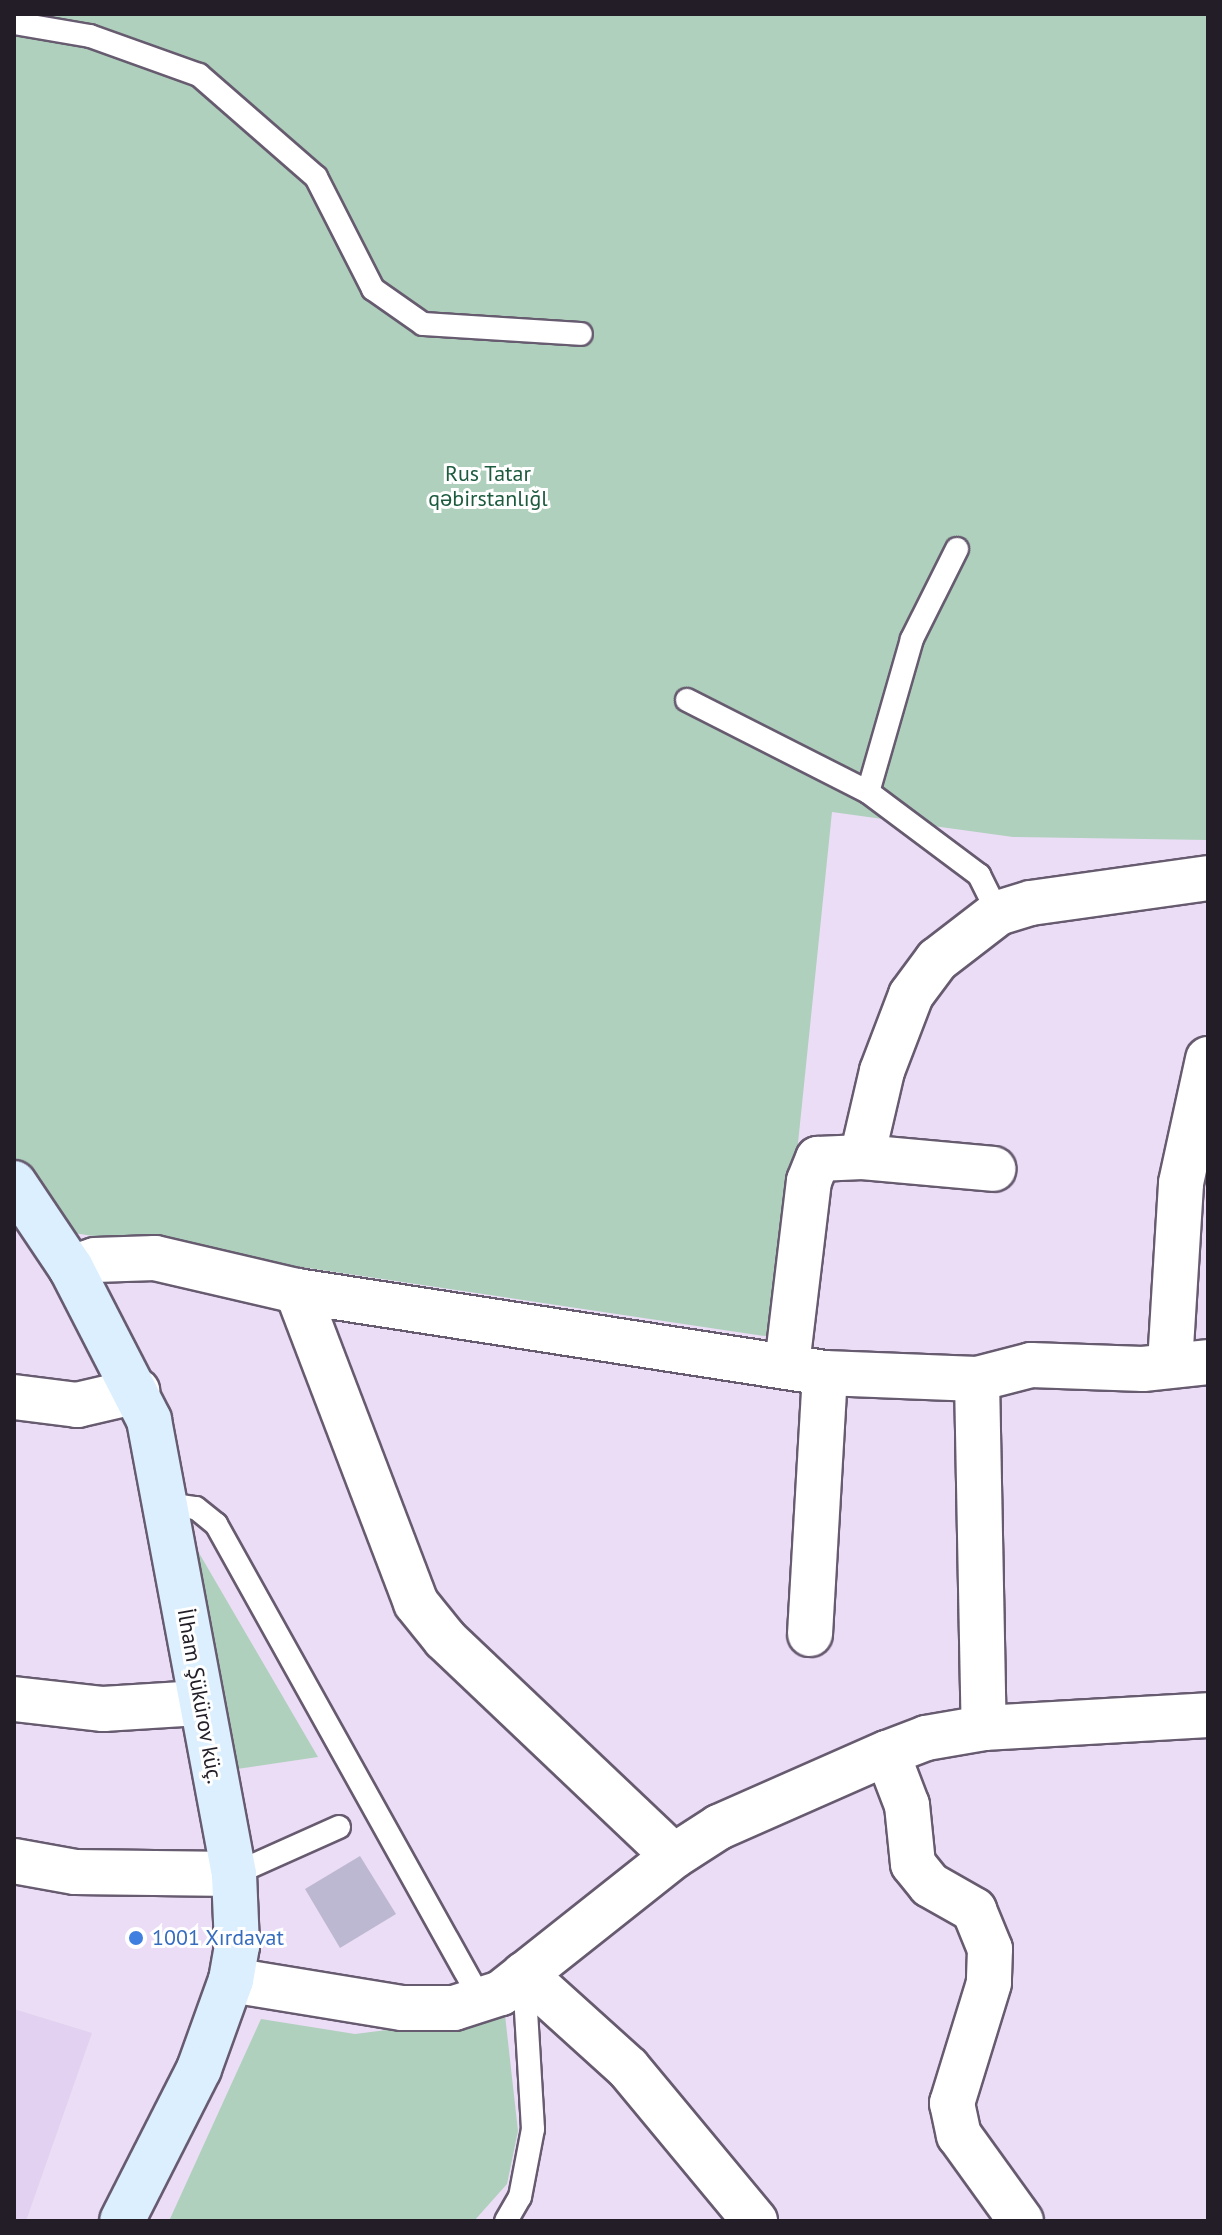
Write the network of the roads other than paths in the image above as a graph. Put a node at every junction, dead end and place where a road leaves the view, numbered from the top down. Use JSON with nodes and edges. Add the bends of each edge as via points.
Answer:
{"nodes":[{"id":1,"x":14,"y":23,"type":"edge"},
{"id":2,"x":581,"y":334,"type":"dead end"},
{"id":3,"x":957,"y":549,"type":"dead end"},
{"id":4,"x":687,"y":700,"type":"dead end"},
{"id":5,"x":868,"y":792,"type":"junction"},
{"id":6,"x":1208,"y":878,"type":"edge"},
{"id":7,"x":998,"y":913,"type":"junction"},
{"id":8,"x":1208,"y":1059,"type":"edge"},
{"id":9,"x":862,"y":1157,"type":"junction"},
{"id":10,"x":993,"y":1169,"type":"dead end"},
{"id":11,"x":14,"y":1183,"type":"edge"},
{"id":12,"x":71,"y":1268,"type":"junction"},
{"id":13,"x":297,"y":1291,"type":"junction"},
{"id":14,"x":1189,"y":1363,"type":"edge"},
{"id":15,"x":806,"y":1369,"type":"junction"},
{"id":16,"x":977,"y":1379,"type":"junction"},
{"id":17,"x":16,"y":1387,"type":"edge"},
{"id":18,"x":137,"y":1391,"type":"junction"},
{"id":19,"x":167,"y":1504,"type":"junction"},
{"id":20,"x":810,"y":1634,"type":"dead end"},
{"id":21,"x":14,"y":1699,"type":"edge"},
{"id":22,"x":199,"y":1703,"type":"junction"},
{"id":23,"x":1208,"y":1715,"type":"edge"},
{"id":24,"x":984,"y":1728,"type":"junction"},
{"id":25,"x":887,"y":1753,"type":"junction"},
{"id":26,"x":339,"y":1827,"type":"dead end"},
{"id":27,"x":674,"y":1856,"type":"junction"},
{"id":28,"x":14,"y":1861,"type":"edge"},
{"id":29,"x":234,"y":1874,"type":"junction"},
{"id":30,"x":524,"y":1974,"type":"junction"},
{"id":31,"x":231,"y":1980,"type":"junction"},
{"id":32,"x":481,"y":2000,"type":"junction"},
{"id":33,"x":122,"y":2221,"type":"edge"},
{"id":34,"x":506,"y":2221,"type":"edge"},
{"id":35,"x":755,"y":2221,"type":"edge"},
{"id":36,"x":1021,"y":2221,"type":"edge"}],
"edges":[{"from":1,"to":2,"type":"lane","via":[[90,36],[199,75],[316,177],[373,289],[423,324]]},
{"from":3,"to":5,"type":"lane","via":[[912,639]]},
{"from":4,"to":5,"type":"lane"},
{"from":5,"to":7,"type":"lane","via":[[979,875]]},
{"from":6,"to":7,"type":"street","via":[[1031,903]]},
{"from":7,"to":9,"type":"street","via":[[937,960],[911,995],[882,1071]]},
{"from":8,"to":14,"type":"street","via":[[1181,1183]]},
{"from":9,"to":10,"type":"street"},
{"from":9,"to":15,"type":"street","via":[[818,1159],[809,1181]]},
{"from":11,"to":12,"type":"street","name":"İlham Şükürov küç."},
{"from":12,"to":13,"type":"street","via":[[95,1260],[155,1258]]},
{"from":12,"to":18,"type":"street","name":"İlham Şükürov küç."},
{"from":13,"to":15,"type":"street"},
{"from":13,"to":27,"type":"street","via":[[416,1603],[445,1639]]},
{"from":14,"to":16,"type":"street","via":[[1143,1369],[1031,1365]]},
{"from":15,"to":16,"type":"street"},
{"from":15,"to":20,"type":"street"},
{"from":16,"to":24,"type":"street"},
{"from":17,"to":18,"type":"street","via":[[77,1405]]},
{"from":18,"to":19,"type":"street","name":"İlham Şükürov küç.","via":[[160,1458]]},
{"from":19,"to":22,"type":"street","name":"İlham Şükürov küç."},
{"from":19,"to":32,"type":"lane","via":[[196,1508],[216,1524]]},
{"from":21,"to":22,"type":"street","via":[[103,1709]]},
{"from":22,"to":29,"type":"street","name":"İlham Şükürov küç."},
{"from":23,"to":24,"type":"street"},
{"from":24,"to":25,"type":"street","via":[[926,1738]]},
{"from":25,"to":27,"type":"street","via":[[719,1827]]},
{"from":25,"to":36,"type":"street","via":[[907,1805],[913,1864],[930,1885],[974,1910],[990,1949],[989,1983],[952,2103],[959,2135]]},
{"from":26,"to":29,"type":"lane"},
{"from":27,"to":30,"type":"street"},
{"from":28,"to":29,"type":"street","via":[[75,1872]]},
{"from":29,"to":31,"type":"street","name":"İlham Şükürov küç.","via":[[237,1946]]},
{"from":30,"to":32,"type":"street"},
{"from":30,"to":34,"type":"lane","via":[[533,2129],[520,2197]]},
{"from":30,"to":35,"type":"street","via":[[628,2068]]},
{"from":31,"to":32,"type":"street","via":[[402,2008],[454,2008]]},
{"from":31,"to":33,"type":"street","name":"İlham Şükürov küç.","via":[[199,2069]]}]}
